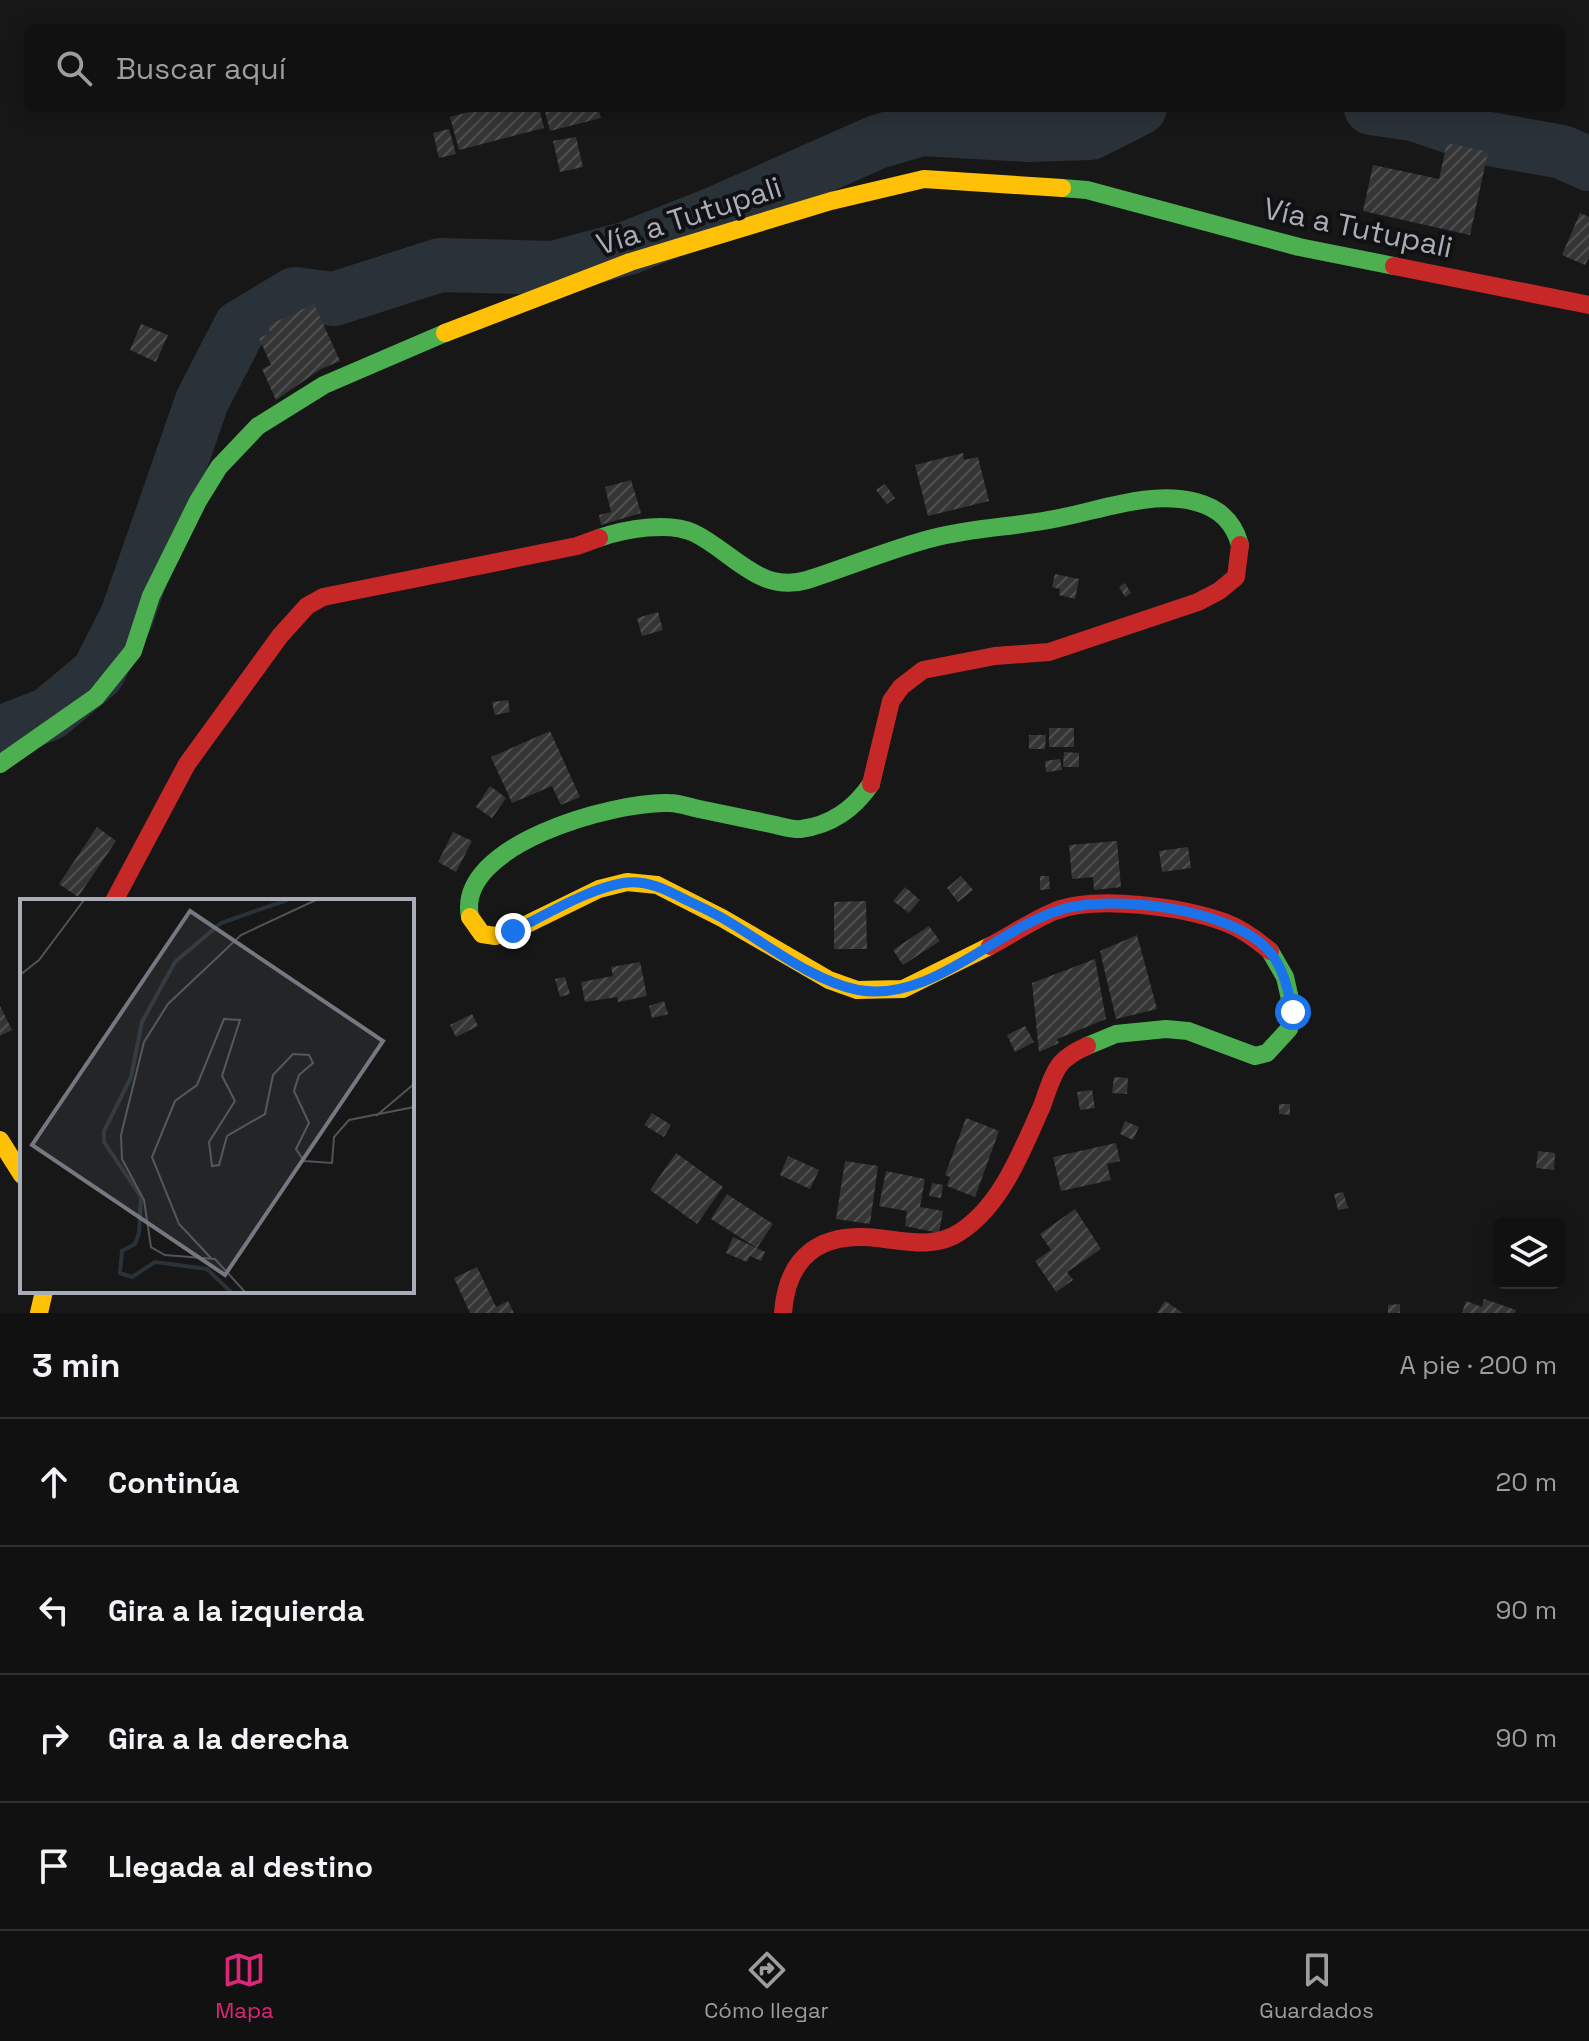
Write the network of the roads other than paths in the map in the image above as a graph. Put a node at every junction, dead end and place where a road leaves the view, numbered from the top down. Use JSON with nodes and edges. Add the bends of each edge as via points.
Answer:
{"nodes":[{"id":1,"x":1589,"y":305,"type":"edge"},
{"id":2,"x":0,"y":764,"type":"edge"},
{"id":3,"x":115,"y":899,"type":"edge"},
{"id":4,"x":0,"y":1140,"type":"edge"},
{"id":5,"x":20,"y":1172,"type":"edge"},
{"id":6,"x":44,"y":1293,"type":"edge"},
{"id":7,"x":39,"y":1313,"type":"edge"},
{"id":8,"x":783,"y":1313,"type":"edge"}],
"edges":[{"from":1,"to":2,"type":"street","name":"Vía a Tutupali","via":[[1299,247],[1087,190],[924,179],[831,201],[630,262],[476,319],[324,385],[278,412],[219,467],[198,501],[151,596],[133,651],[96,697]]},
{"from":3,"to":8,"type":"street","via":[[187,764],[280,636],[307,606],[323,597],[657,527],[692,532],[768,582],[802,581],[933,538],[1028,525],[1155,498],[1194,501],[1221,512],[1241,548],[1236,577],[1219,591],[1049,652],[923,670],[891,701],[872,783],[861,799],[825,824],[798,830],[669,803],[615,810],[571,819],[520,843],[496,859],[473,888],[471,920],[482,934],[495,936],[599,889],[627,882],[657,885],[829,980],[857,990],[903,989],[1055,911],[1085,904],[1119,902],[1198,915],[1249,934],[1270,951],[1285,977],[1293,1012],[1289,1029],[1267,1053],[1255,1056],[1188,1031],[1166,1029],[1116,1034],[1076,1051],[1060,1064],[1002,1187],[972,1224],[957,1235],[933,1241],[845,1239],[814,1248],[787,1279]]},
{"from":4,"to":5,"type":"street"},
{"from":6,"to":7,"type":"street"}]}
